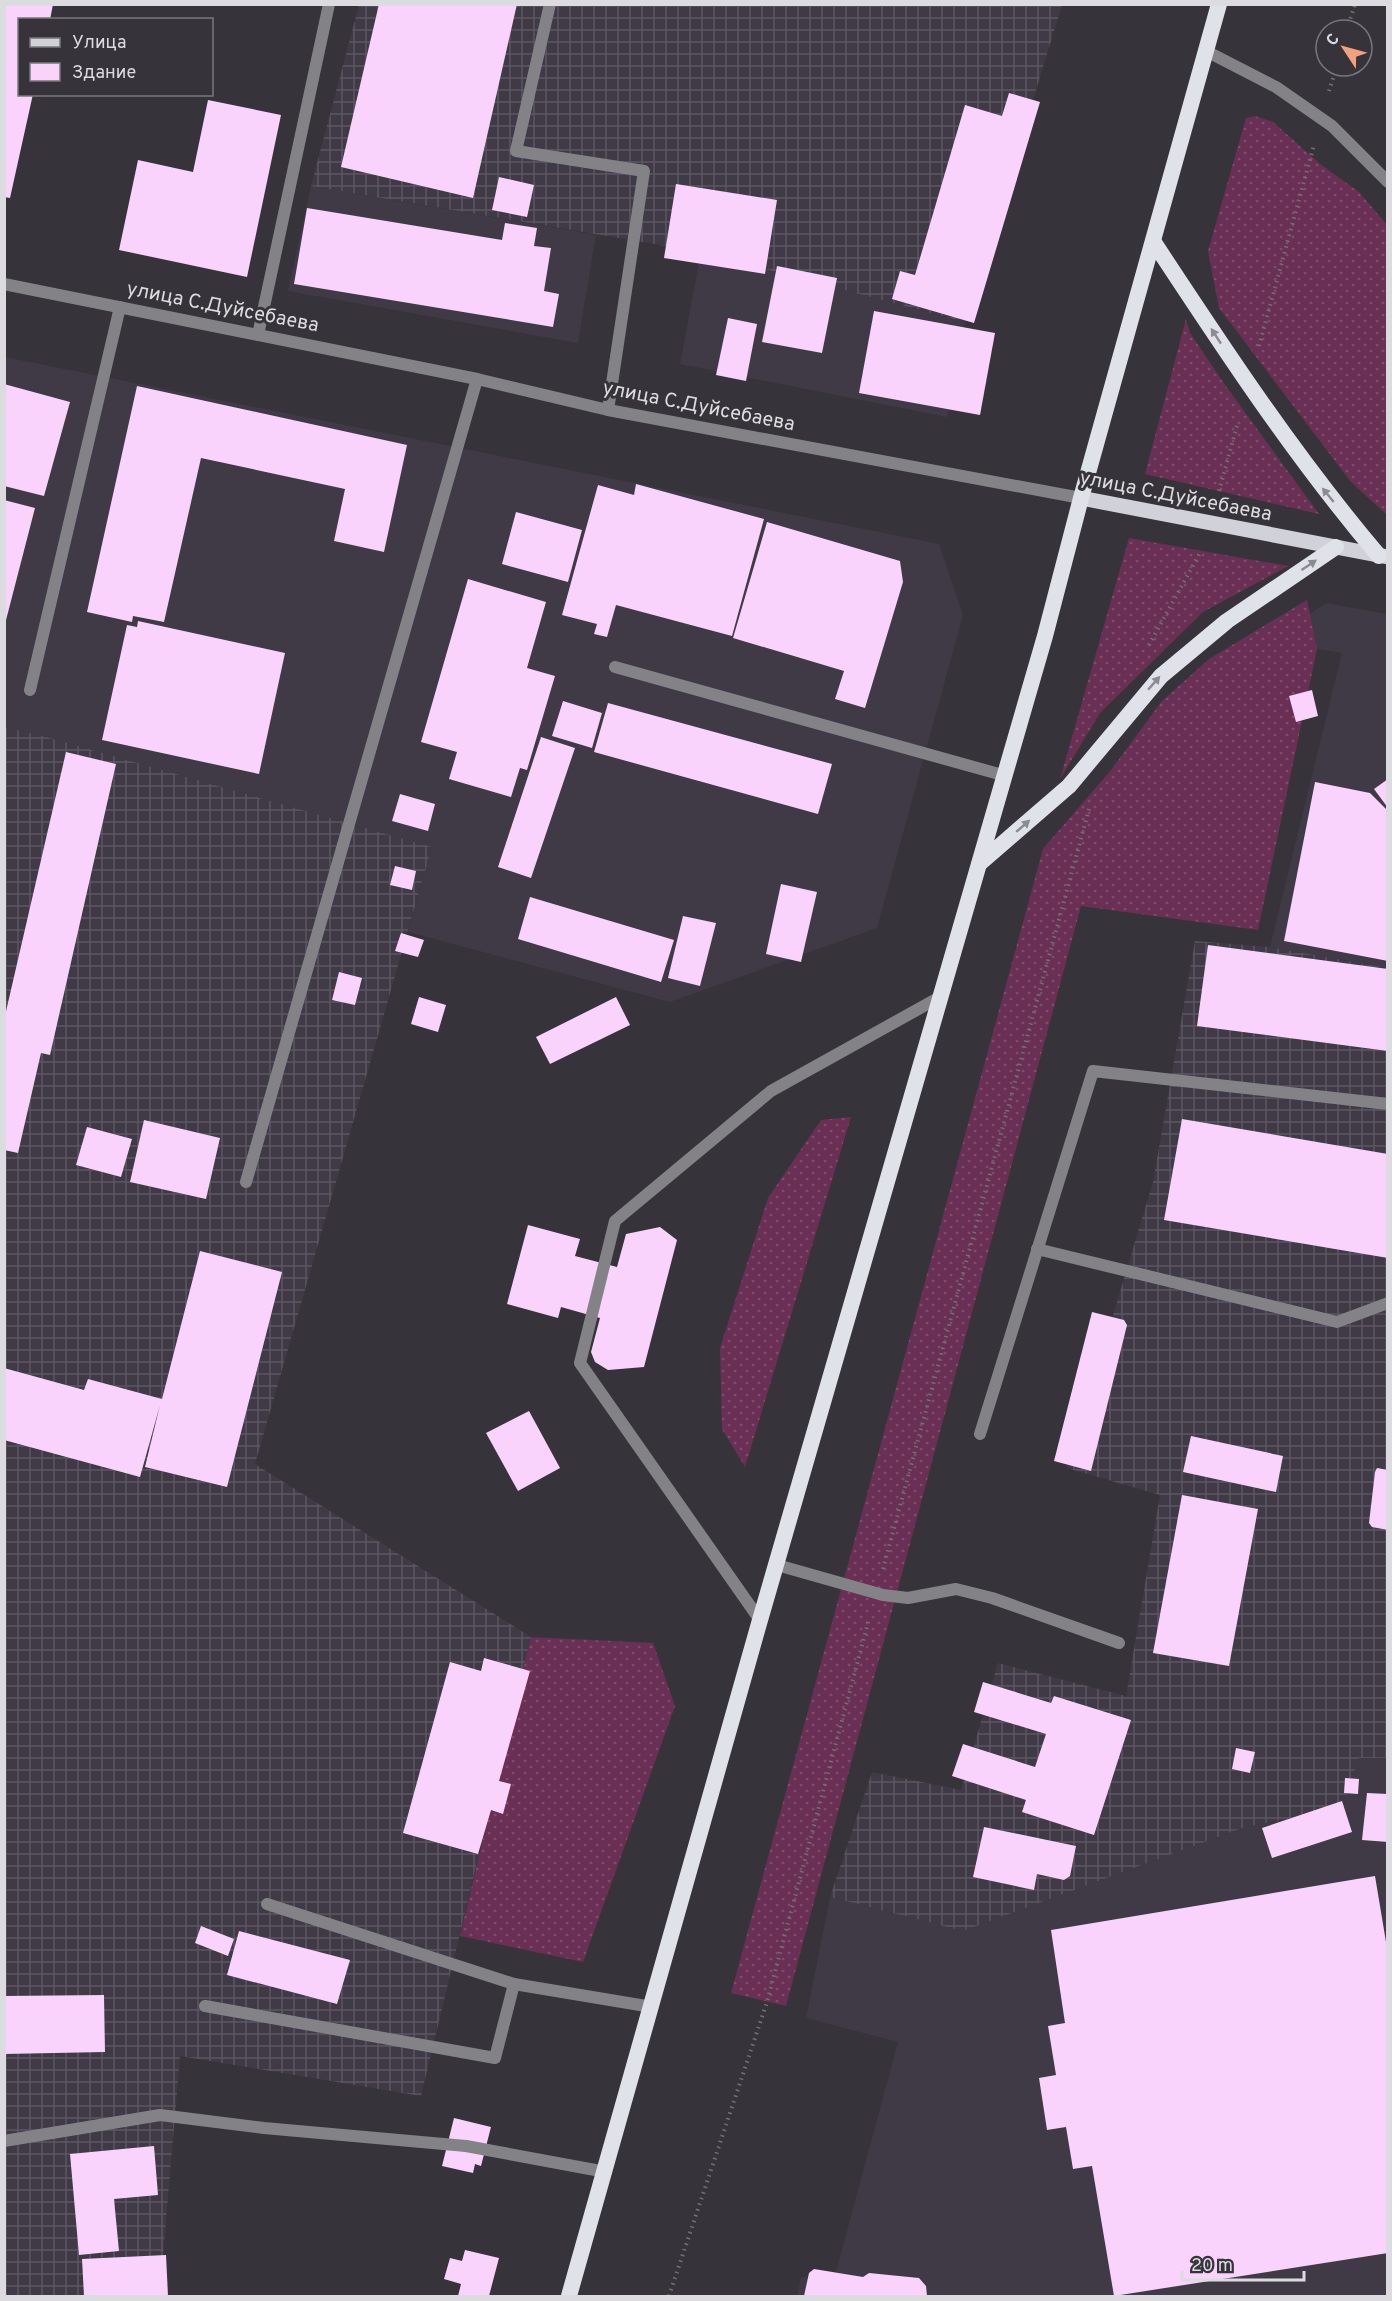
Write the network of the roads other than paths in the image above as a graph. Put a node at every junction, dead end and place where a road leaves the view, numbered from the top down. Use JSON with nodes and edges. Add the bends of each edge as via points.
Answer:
{"nodes":[{"id":1,"x":328,"y":4,"type":"edge"},
{"id":2,"x":550,"y":4,"type":"edge"},
{"id":3,"x":1219,"y":4,"type":"edge"},
{"id":4,"x":1206,"y":51,"type":"junction"},
{"id":5,"x":1388,"y":182,"type":"edge"},
{"id":6,"x":1153,"y":241,"type":"junction"},
{"id":7,"x":4,"y":284,"type":"edge"},
{"id":8,"x":120,"y":307,"type":"junction"},
{"id":9,"x":258,"y":335,"type":"junction"},
{"id":10,"x":477,"y":379,"type":"junction"},
{"id":11,"x":609,"y":410,"type":"junction"},
{"id":12,"x":1081,"y":498,"type":"junction"},
{"id":13,"x":1336,"y":547,"type":"junction"},
{"id":14,"x":1383,"y":556,"type":"edge"},
{"id":15,"x":615,"y":667,"type":"dead end"},
{"id":16,"x":30,"y":690,"type":"dead end"},
{"id":17,"x":1005,"y":776,"type":"junction"},
{"id":18,"x":979,"y":865,"type":"junction"},
{"id":19,"x":940,"y":997,"type":"junction"},
{"id":20,"x":1388,"y":1104,"type":"edge"},
{"id":21,"x":246,"y":1182,"type":"dead end"},
{"id":22,"x":1038,"y":1249,"type":"junction"},
{"id":23,"x":1388,"y":1303,"type":"edge"},
{"id":24,"x":980,"y":1434,"type":"dead end"},
{"id":25,"x":777,"y":1565,"type":"junction"},
{"id":26,"x":760,"y":1620,"type":"junction"},
{"id":27,"x":1119,"y":1643,"type":"dead end"},
{"id":28,"x":267,"y":1904,"type":"dead end"},
{"id":29,"x":514,"y":1984,"type":"junction"},
{"id":30,"x":205,"y":2006,"type":"dead end"},
{"id":31,"x":652,"y":2007,"type":"junction"},
{"id":32,"x":4,"y":2140,"type":"edge"},
{"id":33,"x":606,"y":2172,"type":"junction"},
{"id":34,"x":569,"y":2296,"type":"edge"}],
"edges":[{"from":1,"to":9,"type":"street"},
{"from":2,"to":11,"type":"street","via":[[516,151],[644,171]]},
{"from":3,"to":4,"type":"highway"},
{"from":4,"to":5,"type":"street","via":[[1276,87],[1332,126]]},
{"from":4,"to":6,"type":"highway"},
{"from":6,"to":12,"type":"highway"},
{"from":14,"to":6,"type":"highway","one_way":true,"via":[[1325,491]]},
{"from":7,"to":8,"type":"street","name":"улица С.Дуйсебаева"},
{"from":8,"to":9,"type":"street","name":"улица С.Дуйсебаева"},
{"from":8,"to":16,"type":"street"},
{"from":9,"to":10,"type":"street","name":"улица С.Дуйсебаева"},
{"from":10,"to":11,"type":"street","name":"улица С.Дуйсебаева"},
{"from":10,"to":21,"type":"street"},
{"from":11,"to":12,"type":"street","name":"улица С.Дуйсебаева"},
{"from":12,"to":13,"type":"main road","name":"улица С.Дуйсебаева"},
{"from":12,"to":17,"type":"highway"},
{"from":13,"to":14,"type":"main road","name":"улица С.Дуйсебаева"},
{"from":18,"to":13,"type":"highway","one_way":true,"via":[[1069,786],[1161,676],[1227,621]]},
{"from":15,"to":17,"type":"street"},
{"from":17,"to":18,"type":"highway"},
{"from":18,"to":19,"type":"highway"},
{"from":19,"to":25,"type":"highway"},
{"from":19,"to":26,"type":"street","via":[[771,1091],[615,1221],[580,1363]]},
{"from":20,"to":22,"type":"street","via":[[1093,1071]]},
{"from":22,"to":23,"type":"street","via":[[1337,1322]]},
{"from":22,"to":24,"type":"street"},
{"from":25,"to":26,"type":"highway"},
{"from":25,"to":27,"type":"street","via":[[876,1594],[908,1598],[956,1589]]},
{"from":26,"to":31,"type":"highway"},
{"from":28,"to":29,"type":"street"},
{"from":29,"to":30,"type":"street","via":[[495,2058]]},
{"from":29,"to":31,"type":"street"},
{"from":31,"to":33,"type":"highway"},
{"from":32,"to":33,"type":"street","via":[[160,2115],[466,2146]]},
{"from":33,"to":34,"type":"highway"}]}
